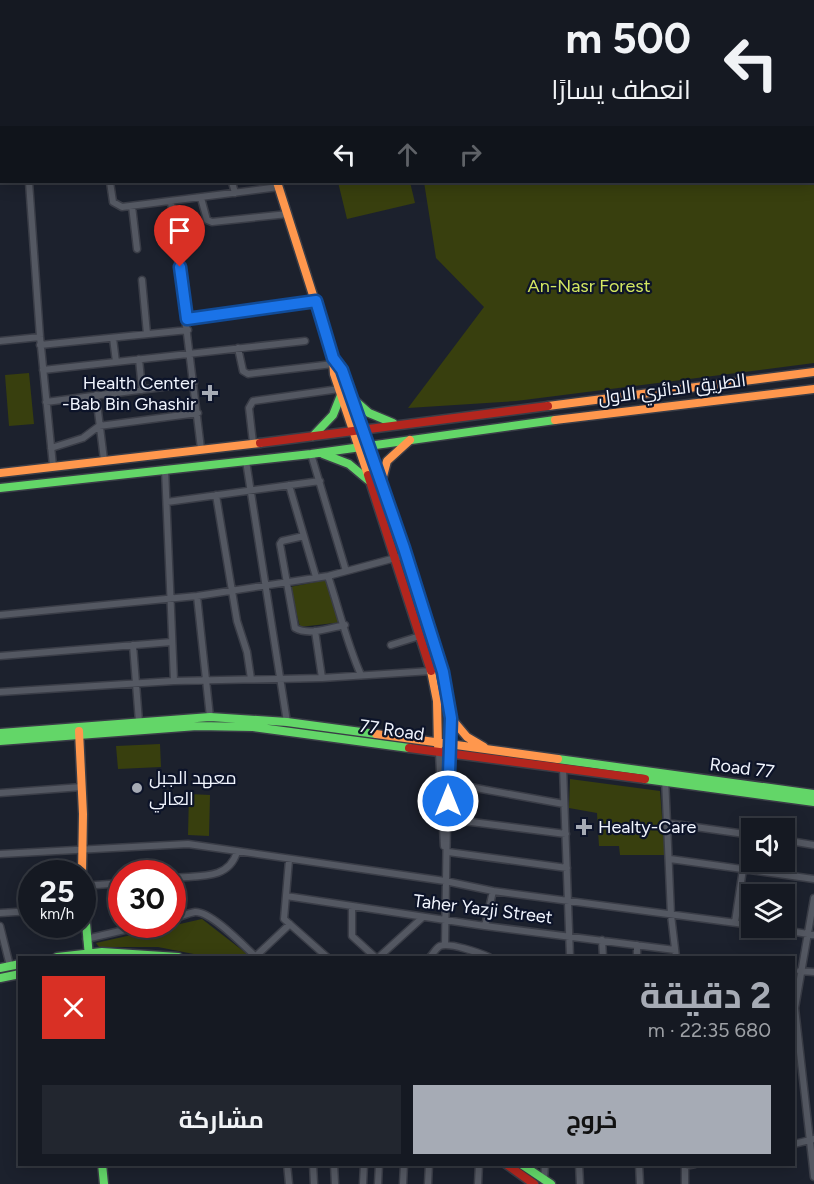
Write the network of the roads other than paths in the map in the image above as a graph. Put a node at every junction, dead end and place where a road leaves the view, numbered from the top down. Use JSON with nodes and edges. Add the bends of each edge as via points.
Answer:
{"nodes":[{"id":1,"x":29,"y":183,"type":"edge"},
{"id":2,"x":110,"y":183,"type":"edge"},
{"id":3,"x":232,"y":183,"type":"edge"},
{"id":4,"x":278,"y":184,"type":"edge"},
{"id":5,"x":234,"y":193,"type":"junction"},
{"id":6,"x":201,"y":198,"type":"junction"},
{"id":7,"x":171,"y":202,"type":"junction"},
{"id":8,"x":132,"y":206,"type":"junction"},
{"id":9,"x":288,"y":214,"type":"junction"},
{"id":10,"x":137,"y":249,"type":"dead end"},
{"id":11,"x":142,"y":280,"type":"dead end"},
{"id":12,"x":316,"y":301,"type":"junction"},
{"id":13,"x":187,"y":319,"type":"junction"},
{"id":14,"x":188,"y":330,"type":"junction"},
{"id":15,"x":147,"y":334,"type":"junction"},
{"id":16,"x":40,"y":337,"type":"junction"},
{"id":17,"x":113,"y":338,"type":"junction"},
{"id":18,"x":0,"y":341,"type":"edge"},
{"id":19,"x":305,"y":341,"type":"dead end"},
{"id":20,"x":40,"y":345,"type":"junction"},
{"id":21,"x":238,"y":348,"type":"junction"},
{"id":22,"x":190,"y":353,"type":"junction"},
{"id":23,"x":139,"y":359,"type":"junction"},
{"id":24,"x":333,"y":361,"type":"junction"},
{"id":25,"x":116,"y":362,"type":"junction"},
{"id":26,"x":43,"y":370,"type":"junction"},
{"id":27,"x":814,"y":372,"type":"edge"},
{"id":28,"x":194,"y":383,"type":"junction"},
{"id":29,"x":814,"y":388,"type":"edge"},
{"id":30,"x":142,"y":390,"type":"junction"},
{"id":31,"x":340,"y":392,"type":"junction"},
{"id":32,"x":96,"y":395,"type":"junction"},
{"id":33,"x":351,"y":397,"type":"junction"},
{"id":34,"x":46,"y":402,"type":"junction"},
{"id":35,"x":198,"y":413,"type":"junction"},
{"id":36,"x":399,"y":424,"type":"junction"},
{"id":37,"x":99,"y":426,"type":"junction"},
{"id":38,"x":362,"y":430,"type":"junction"},
{"id":39,"x":352,"y":431,"type":"junction"},
{"id":40,"x":310,"y":437,"type":"junction"},
{"id":41,"x":410,"y":440,"type":"junction"},
{"id":42,"x":253,"y":443,"type":"junction"},
{"id":43,"x":367,"y":446,"type":"junction"},
{"id":44,"x":357,"y":447,"type":"junction"},
{"id":45,"x":51,"y":448,"type":"junction"},
{"id":46,"x":201,"y":449,"type":"junction"},
{"id":47,"x":315,"y":453,"type":"junction"},
{"id":48,"x":104,"y":460,"type":"junction"},
{"id":49,"x":246,"y":461,"type":"junction"},
{"id":50,"x":53,"y":466,"type":"junction"},
{"id":51,"x":165,"y":469,"type":"junction"},
{"id":52,"x":0,"y":473,"type":"edge"},
{"id":53,"x":368,"y":480,"type":"junction"},
{"id":54,"x":320,"y":481,"type":"junction"},
{"id":55,"x":381,"y":484,"type":"junction"},
{"id":56,"x":289,"y":485,"type":"junction"},
{"id":57,"x":0,"y":488,"type":"edge"},
{"id":58,"x":249,"y":490,"type":"junction"},
{"id":59,"x":216,"y":495,"type":"junction"},
{"id":60,"x":167,"y":502,"type":"junction"},
{"id":61,"x":304,"y":536,"type":"junction"},
{"id":62,"x":406,"y":555,"type":"junction"},
{"id":63,"x":396,"y":558,"type":"junction"},
{"id":64,"x":346,"y":571,"type":"junction"},
{"id":65,"x":328,"y":576,"type":"junction"},
{"id":66,"x":316,"y":577,"type":"junction"},
{"id":67,"x":286,"y":581,"type":"junction"},
{"id":68,"x":264,"y":584,"type":"junction"},
{"id":69,"x":232,"y":589,"type":"junction"},
{"id":70,"x":197,"y":596,"type":"junction"},
{"id":71,"x":169,"y":599,"type":"junction"},
{"id":72,"x":0,"y":615,"type":"edge"},
{"id":73,"x":345,"y":625,"type":"junction"},
{"id":74,"x":315,"y":631,"type":"junction"},
{"id":75,"x":420,"y":636,"type":"junction"},
{"id":76,"x":172,"y":642,"type":"junction"},
{"id":77,"x":133,"y":645,"type":"junction"},
{"id":78,"x":391,"y":645,"type":"dead end"},
{"id":79,"x":0,"y":656,"type":"edge"},
{"id":80,"x":431,"y":671,"type":"junction"},
{"id":81,"x":361,"y":675,"type":"junction"},
{"id":82,"x":322,"y":678,"type":"junction"},
{"id":83,"x":206,"y":679,"type":"junction"},
{"id":84,"x":251,"y":679,"type":"junction"},
{"id":85,"x":282,"y":679,"type":"junction"},
{"id":86,"x":174,"y":681,"type":"junction"},
{"id":87,"x":136,"y":682,"type":"junction"},
{"id":88,"x":0,"y":692,"type":"edge"},
{"id":89,"x":210,"y":717,"type":"junction"},
{"id":90,"x":451,"y":718,"type":"junction"},
{"id":91,"x":139,"y":722,"type":"junction"},
{"id":92,"x":287,"y":722,"type":"junction"},
{"id":93,"x":79,"y":731,"type":"junction"},
{"id":94,"x":0,"y":732,"type":"edge"},
{"id":95,"x":0,"y":741,"type":"edge"},
{"id":96,"x":444,"y":749,"type":"junction"},
{"id":97,"x":487,"y":749,"type":"junction"},
{"id":98,"x":563,"y":768,"type":"junction"},
{"id":99,"x":665,"y":779,"type":"junction"},
{"id":100,"x":448,"y":783,"type":"junction"},
{"id":101,"x":81,"y":787,"type":"junction"},
{"id":102,"x":0,"y":793,"type":"edge"},
{"id":103,"x":814,"y":794,"type":"edge"},
{"id":104,"x":814,"y":802,"type":"edge"},
{"id":105,"x":564,"y":804,"type":"junction"},
{"id":106,"x":448,"y":819,"type":"junction"},
{"id":107,"x":668,"y":823,"type":"junction"},
{"id":108,"x":566,"y":834,"type":"junction"},
{"id":109,"x":741,"y":834,"type":"edge"},
{"id":110,"x":795,"y":842,"type":"edge"},
{"id":111,"x":814,"y":845,"type":"edge"},
{"id":112,"x":81,"y":852,"type":"junction"},
{"id":113,"x":237,"y":852,"type":"junction"},
{"id":114,"x":447,"y":852,"type":"junction"},
{"id":115,"x":0,"y":854,"type":"edge"},
{"id":116,"x":670,"y":859,"type":"junction"},
{"id":117,"x":81,"y":860,"type":"edge"},
{"id":118,"x":290,"y":860,"type":"junction"},
{"id":119,"x":567,"y":868,"type":"junction"},
{"id":120,"x":741,"y":869,"type":"edge"},
{"id":121,"x":743,"y":872,"type":"edge"},
{"id":122,"x":764,"y":872,"type":"edge"},
{"id":123,"x":186,"y":877,"type":"edge"},
{"id":124,"x":814,"y":879,"type":"edge"},
{"id":125,"x":446,"y":882,"type":"junction"},
{"id":126,"x":494,"y":891,"type":"junction"},
{"id":127,"x":286,"y":896,"type":"junction"},
{"id":128,"x":814,"y":898,"type":"edge"},
{"id":129,"x":568,"y":901,"type":"junction"},
{"id":130,"x":352,"y":906,"type":"junction"},
{"id":131,"x":18,"y":912,"type":"edge"},
{"id":132,"x":0,"y":913,"type":"edge"},
{"id":133,"x":186,"y":915,"type":"edge"},
{"id":134,"x":671,"y":915,"type":"junction"},
{"id":135,"x":423,"y":916,"type":"junction"},
{"id":136,"x":447,"y":920,"type":"junction"},
{"id":137,"x":735,"y":922,"type":"junction"},
{"id":138,"x":741,"y":923,"type":"edge"},
{"id":139,"x":290,"y":924,"type":"junction"},
{"id":140,"x":0,"y":926,"type":"edge"},
{"id":141,"x":485,"y":926,"type":"junction"},
{"id":142,"x":108,"y":932,"type":"edge"},
{"id":143,"x":795,"y":932,"type":"edge"},
{"id":144,"x":811,"y":934,"type":"edge"},
{"id":145,"x":569,"y":935,"type":"junction"},
{"id":146,"x":86,"y":939,"type":"joint"},
{"id":147,"x":602,"y":940,"type":"junction"},
{"id":148,"x":445,"y":945,"type":"junction"},
{"id":149,"x":637,"y":945,"type":"junction"},
{"id":150,"x":475,"y":954,"type":"edge"},
{"id":151,"x":675,"y":954,"type":"edge"},
{"id":152,"x":88,"y":955,"type":"edge"},
{"id":153,"x":72,"y":956,"type":"edge"},
{"id":154,"x":133,"y":956,"type":"edge"},
{"id":155,"x":255,"y":956,"type":"edge"},
{"id":156,"x":257,"y":956,"type":"edge"},
{"id":157,"x":326,"y":956,"type":"edge"},
{"id":158,"x":374,"y":956,"type":"edge"},
{"id":159,"x":381,"y":956,"type":"edge"},
{"id":160,"x":431,"y":956,"type":"edge"},
{"id":161,"x":570,"y":956,"type":"edge"},
{"id":162,"x":603,"y":956,"type":"edge"},
{"id":163,"x":637,"y":956,"type":"edge"},
{"id":164,"x":18,"y":964,"type":"edge"},
{"id":165,"x":10,"y":966,"type":"junction"},
{"id":166,"x":0,"y":968,"type":"edge"},
{"id":167,"x":800,"y":971,"type":"junction"},
{"id":168,"x":814,"y":972,"type":"edge"},
{"id":169,"x":18,"y":974,"type":"edge"},
{"id":170,"x":0,"y":978,"type":"edge"},
{"id":171,"x":812,"y":1140,"type":"edge"},
{"id":172,"x":795,"y":1144,"type":"edge"},
{"id":173,"x":102,"y":1166,"type":"edge"},
{"id":174,"x":287,"y":1166,"type":"edge"},
{"id":175,"x":313,"y":1166,"type":"edge"},
{"id":176,"x":334,"y":1166,"type":"edge"},
{"id":177,"x":364,"y":1166,"type":"edge"},
{"id":178,"x":379,"y":1166,"type":"edge"},
{"id":179,"x":404,"y":1166,"type":"edge"},
{"id":180,"x":429,"y":1166,"type":"edge"},
{"id":181,"x":479,"y":1166,"type":"edge"},
{"id":182,"x":509,"y":1166,"type":"edge"},
{"id":183,"x":524,"y":1166,"type":"edge"},
{"id":184,"x":545,"y":1166,"type":"edge"},
{"id":185,"x":579,"y":1166,"type":"edge"},
{"id":186,"x":639,"y":1166,"type":"edge"},
{"id":187,"x":685,"y":1166,"type":"edge"},
{"id":188,"x":814,"y":1176,"type":"edge"},
{"id":189,"x":547,"y":1182,"type":"edge"},
{"id":190,"x":104,"y":1184,"type":"edge"},
{"id":191,"x":289,"y":1184,"type":"edge"},
{"id":192,"x":314,"y":1184,"type":"edge"},
{"id":193,"x":335,"y":1184,"type":"edge"},
{"id":194,"x":363,"y":1184,"type":"edge"},
{"id":195,"x":378,"y":1184,"type":"edge"},
{"id":196,"x":403,"y":1184,"type":"edge"},
{"id":197,"x":428,"y":1184,"type":"edge"},
{"id":198,"x":478,"y":1184,"type":"edge"},
{"id":199,"x":534,"y":1184,"type":"edge"},
{"id":200,"x":580,"y":1184,"type":"edge"},
{"id":201,"x":640,"y":1184,"type":"edge"},
{"id":202,"x":685,"y":1184,"type":"edge"}],
"edges":[{"from":1,"to":16,"type":"street"},
{"from":2,"to":8,"type":"street","via":[[116,205]]},
{"from":3,"to":5,"type":"street"},
{"from":4,"to":5,"type":"street"},
{"from":4,"to":9,"type":"main road"},
{"from":5,"to":6,"type":"street"},
{"from":6,"to":7,"type":"street"},
{"from":6,"to":9,"type":"street","via":[[207,220],[212,222]]},
{"from":7,"to":8,"type":"street"},
{"from":7,"to":13,"type":"street"},
{"from":8,"to":10,"type":"street"},
{"from":9,"to":12,"type":"main road"},
{"from":11,"to":15,"type":"street"},
{"from":12,"to":13,"type":"street"},
{"from":12,"to":24,"type":"main road"},
{"from":13,"to":14,"type":"street"},
{"from":14,"to":15,"type":"street"},
{"from":14,"to":22,"type":"street"},
{"from":15,"to":17,"type":"street"},
{"from":16,"to":18,"type":"street"},
{"from":16,"to":20,"type":"street"},
{"from":17,"to":20,"type":"street"},
{"from":17,"to":25,"type":"street"},
{"from":19,"to":21,"type":"street"},
{"from":20,"to":26,"type":"street"},
{"from":21,"to":22,"type":"street"},
{"from":21,"to":24,"type":"street","via":[[243,371],[248,374]]},
{"from":22,"to":23,"type":"street"},
{"from":22,"to":28,"type":"street"},
{"from":23,"to":25,"type":"street"},
{"from":23,"to":30,"type":"street"},
{"from":24,"to":31,"type":"main road"},
{"from":24,"to":33,"type":"main road","via":[[342,370]]},
{"from":25,"to":26,"type":"street"},
{"from":26,"to":34,"type":"street"},
{"from":27,"to":36,"type":"main road","name":"الطريق الدائري الاول"},
{"from":28,"to":30,"type":"street"},
{"from":28,"to":35,"type":"street"},
{"from":29,"to":41,"type":"main road","name":"الطريق الدائري الاول"},
{"from":30,"to":32,"type":"street"},
{"from":31,"to":39,"type":"main road"},
{"from":31,"to":40,"type":"main road","via":[[327,424]]},
{"from":31,"to":42,"type":"street","via":[[254,401],[249,408]]},
{"from":32,"to":34,"type":"street"},
{"from":32,"to":37,"type":"street"},
{"from":33,"to":36,"type":"main road","via":[[369,413]]},
{"from":33,"to":38,"type":"main road"},
{"from":34,"to":45,"type":"street"},
{"from":35,"to":37,"type":"street"},
{"from":35,"to":46,"type":"street"},
{"from":36,"to":38,"type":"main road","name":"الطريق الدائري الاول"},
{"from":37,"to":45,"type":"street","via":[[83,438]]},
{"from":37,"to":48,"type":"street"},
{"from":38,"to":39,"type":"main road","name":"الطريق الدائري الاول"},
{"from":38,"to":43,"type":"main road"},
{"from":39,"to":40,"type":"main road","name":"الطريق الدائري الاول"},
{"from":39,"to":44,"type":"main road"},
{"from":40,"to":42,"type":"main road","name":"الطريق الدائري الاول"},
{"from":41,"to":43,"type":"main road","name":"الطريق الدائري الاول"},
{"from":41,"to":55,"type":"main road","via":[[387,461]]},
{"from":42,"to":46,"type":"main road","name":"الطريق الدائري الاول"},
{"from":43,"to":44,"type":"main road","name":"الطريق الدائري الاول"},
{"from":43,"to":55,"type":"main road"},
{"from":44,"to":47,"type":"main road","name":"الطريق الدائري الاول"},
{"from":44,"to":53,"type":"main road"},
{"from":45,"to":50,"type":"street"},
{"from":46,"to":48,"type":"main road","name":"الطريق الدائري الاول"},
{"from":47,"to":49,"type":"main road","name":"الطريق الدائري الاول"},
{"from":47,"to":53,"type":"main road","via":[[349,464]]},
{"from":47,"to":54,"type":"street"},
{"from":48,"to":50,"type":"main road","name":"الطريق الدائري الاول"},
{"from":49,"to":51,"type":"main road","name":"الطريق الدائري الاول"},
{"from":49,"to":58,"type":"street"},
{"from":50,"to":52,"type":"main road","name":"الطريق الدائري الاول"},
{"from":51,"to":57,"type":"main road","name":"الطريق الدائري الاول"},
{"from":51,"to":60,"type":"street"},
{"from":53,"to":63,"type":"main road"},
{"from":54,"to":56,"type":"street"},
{"from":54,"to":64,"type":"street"},
{"from":55,"to":62,"type":"main road"},
{"from":56,"to":58,"type":"street"},
{"from":56,"to":61,"type":"street"},
{"from":58,"to":59,"type":"street"},
{"from":58,"to":68,"type":"street"},
{"from":59,"to":60,"type":"street"},
{"from":59,"to":69,"type":"street"},
{"from":60,"to":71,"type":"street"},
{"from":61,"to":66,"type":"street"},
{"from":61,"to":67,"type":"street","via":[[280,542]]},
{"from":62,"to":63,"type":"street"},
{"from":62,"to":90,"type":"main road","via":[[443,672]]},
{"from":63,"to":64,"type":"street"},
{"from":63,"to":75,"type":"main road"},
{"from":64,"to":65,"type":"street"},
{"from":65,"to":66,"type":"street"},
{"from":65,"to":73,"type":"street"},
{"from":66,"to":67,"type":"street"},
{"from":67,"to":68,"type":"street"},
{"from":67,"to":74,"type":"street","via":[[295,628]]},
{"from":68,"to":69,"type":"street"},
{"from":68,"to":85,"type":"street"},
{"from":69,"to":70,"type":"street"},
{"from":69,"to":84,"type":"street"},
{"from":70,"to":71,"type":"street"},
{"from":70,"to":83,"type":"street"},
{"from":71,"to":72,"type":"street"},
{"from":71,"to":76,"type":"street"},
{"from":73,"to":74,"type":"street"},
{"from":73,"to":81,"type":"street"},
{"from":74,"to":82,"type":"street"},
{"from":75,"to":78,"type":"street"},
{"from":75,"to":80,"type":"main road"},
{"from":76,"to":77,"type":"street"},
{"from":76,"to":86,"type":"street"},
{"from":77,"to":79,"type":"street"},
{"from":77,"to":87,"type":"street"},
{"from":80,"to":81,"type":"street"},
{"from":80,"to":96,"type":"main road"},
{"from":81,"to":82,"type":"street"},
{"from":82,"to":85,"type":"street"},
{"from":83,"to":84,"type":"street"},
{"from":83,"to":86,"type":"street"},
{"from":83,"to":89,"type":"street"},
{"from":84,"to":85,"type":"street"},
{"from":85,"to":92,"type":"street"},
{"from":86,"to":87,"type":"street"},
{"from":87,"to":88,"type":"street"},
{"from":87,"to":91,"type":"street"},
{"from":89,"to":91,"type":"main road"},
{"from":89,"to":92,"type":"main road"},
{"from":90,"to":96,"type":"main road"},
{"from":90,"to":97,"type":"main road","via":[[467,737]]},
{"from":91,"to":93,"type":"main road"},
{"from":92,"to":96,"type":"main road"},
{"from":93,"to":94,"type":"main road"},
{"from":93,"to":95,"type":"main road","name":"77 Road"},
{"from":93,"to":96,"type":"main road","name":"77 Road","via":[[229,725]]},
{"from":93,"to":101,"type":"main road"},
{"from":96,"to":97,"type":"main road"},
{"from":96,"to":98,"type":"main road","name":"77 Road"},
{"from":96,"to":100,"type":"street"},
{"from":96,"to":125,"type":"street"},
{"from":97,"to":99,"type":"main road"},
{"from":98,"to":99,"type":"main road","name":"77 Road"},
{"from":98,"to":105,"type":"street"},
{"from":99,"to":103,"type":"main road","name":"Road 77"},
{"from":99,"to":104,"type":"main road","name":"77 Road"},
{"from":99,"to":107,"type":"street"},
{"from":100,"to":105,"type":"street"},
{"from":100,"to":106,"type":"street"},
{"from":101,"to":102,"type":"street"},
{"from":101,"to":112,"type":"main road"},
{"from":105,"to":108,"type":"street"},
{"from":106,"to":108,"type":"street"},
{"from":106,"to":114,"type":"street"},
{"from":107,"to":109,"type":"street"},
{"from":107,"to":116,"type":"street"},
{"from":108,"to":119,"type":"street"},
{"from":110,"to":111,"type":"street"},
{"from":112,"to":113,"type":"street","via":[[178,844]]},
{"from":112,"to":115,"type":"street"},
{"from":112,"to":117,"type":"main road"},
{"from":113,"to":118,"type":"street"},
{"from":113,"to":123,"type":"street","via":[[231,866],[221,873]]},
{"from":114,"to":119,"type":"street"},
{"from":114,"to":125,"type":"street"},
{"from":116,"to":120,"type":"street"},
{"from":116,"to":134,"type":"street"},
{"from":118,"to":125,"type":"street"},
{"from":118,"to":127,"type":"street"},
{"from":119,"to":129,"type":"street"},
{"from":121,"to":137,"type":"street"},
{"from":122,"to":124,"type":"street"},
{"from":125,"to":126,"type":"street"},
{"from":125,"to":136,"type":"street"},
{"from":126,"to":129,"type":"street"},
{"from":126,"to":141,"type":"street"},
{"from":127,"to":130,"type":"street","name":"Taher Yazji Street"},
{"from":127,"to":139,"type":"street","via":[[284,919]]},
{"from":128,"to":144,"type":"street"},
{"from":129,"to":134,"type":"street"},
{"from":129,"to":145,"type":"street"},
{"from":130,"to":135,"type":"street","name":"Taher Yazji Street"},
{"from":130,"to":158,"type":"street","via":[[352,936]]},
{"from":131,"to":132,"type":"street"},
{"from":133,"to":155,"type":"street","via":[[203,914]]},
{"from":134,"to":137,"type":"street"},
{"from":134,"to":151,"type":"street"},
{"from":135,"to":136,"type":"street","name":"Taher Yazji Street"},
{"from":135,"to":159,"type":"street"},
{"from":136,"to":141,"type":"street","name":"Taher Yazji Street"},
{"from":136,"to":148,"type":"street"},
{"from":137,"to":138,"type":"street"},
{"from":139,"to":156,"type":"street"},
{"from":139,"to":157,"type":"street"},
{"from":140,"to":165,"type":"street"},
{"from":141,"to":145,"type":"street","name":"Taher Yazji Street"},
{"from":142,"to":146,"type":"street"},
{"from":143,"to":144,"type":"street"},
{"from":144,"to":167,"type":"street"},
{"from":145,"to":147,"type":"street","name":"Taher Yazji Street"},
{"from":145,"to":161,"type":"street"},
{"from":146,"to":152,"type":"main road"},
{"from":147,"to":149,"type":"street","name":"Taher Yazji Street"},
{"from":147,"to":162,"type":"street"},
{"from":148,"to":150,"type":"street"},
{"from":148,"to":160,"type":"street"},
{"from":149,"to":151,"type":"street","name":"Taher Yazji Street"},
{"from":149,"to":163,"type":"street"},
{"from":152,"to":153,"type":"main road"},
{"from":152,"to":154,"type":"main road"},
{"from":164,"to":165,"type":"main road"},
{"from":165,"to":166,"type":"main road"},
{"from":167,"to":168,"type":"street"},
{"from":167,"to":171,"type":"street","via":[[795,1008]]},
{"from":169,"to":170,"type":"main road"},
{"from":171,"to":172,"type":"street"},
{"from":171,"to":188,"type":"street"},
{"from":173,"to":190,"type":"main road"},
{"from":174,"to":191,"type":"street"},
{"from":175,"to":192,"type":"street"},
{"from":176,"to":193,"type":"street"},
{"from":177,"to":194,"type":"street"},
{"from":178,"to":195,"type":"street"},
{"from":179,"to":196,"type":"street"},
{"from":180,"to":197,"type":"street"},
{"from":181,"to":198,"type":"street"},
{"from":182,"to":199,"type":"main road"},
{"from":183,"to":189,"type":"main road"},
{"from":184,"to":189,"type":"street"},
{"from":185,"to":200,"type":"street"},
{"from":186,"to":201,"type":"street"},
{"from":187,"to":202,"type":"street"}]}
